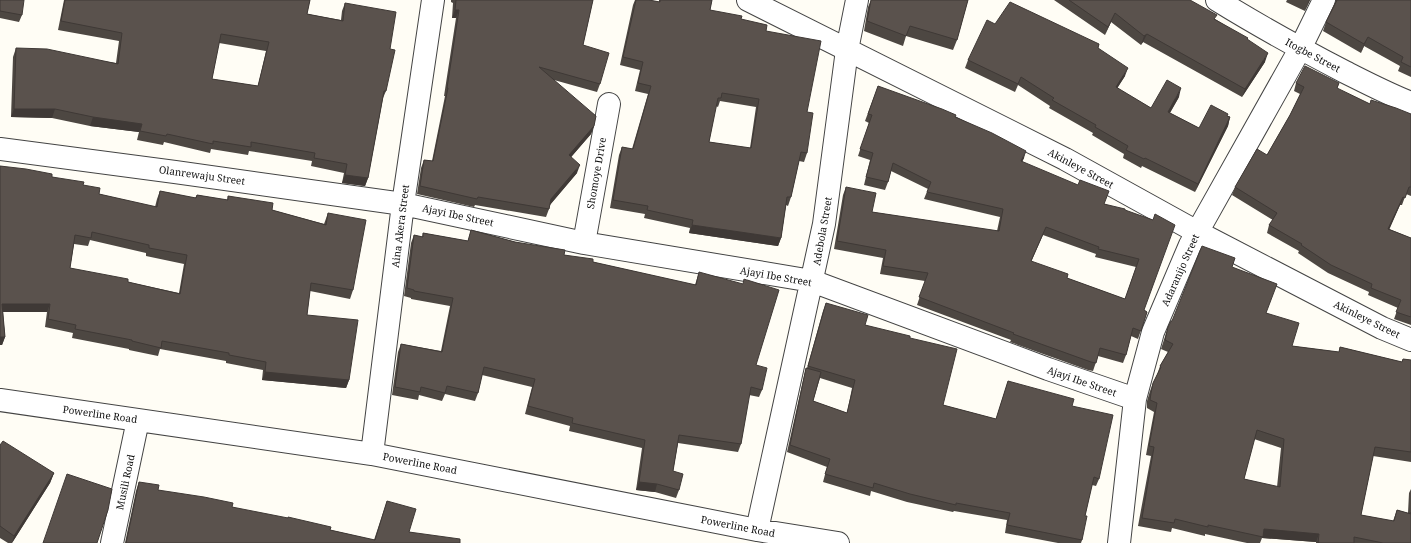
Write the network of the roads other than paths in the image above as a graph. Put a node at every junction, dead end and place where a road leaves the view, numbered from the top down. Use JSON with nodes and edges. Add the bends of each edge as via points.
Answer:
{"nodes":[{"id":1,"x":433,"y":0,"type":"edge"},
{"id":2,"x":748,"y":0,"type":"edge"},
{"id":3,"x":857,"y":0,"type":"edge"},
{"id":4,"x":1217,"y":0,"type":"edge"},
{"id":5,"x":1324,"y":0,"type":"edge"},
{"id":6,"x":1300,"y":49,"type":"junction"},
{"id":7,"x":847,"y":50,"type":"junction"},
{"id":8,"x":1411,"y":103,"type":"edge"},
{"id":9,"x":609,"y":104,"type":"dead end"},
{"id":10,"x":0,"y":149,"type":"edge"},
{"id":11,"x":403,"y":204,"type":"junction"},
{"id":12,"x":1197,"y":232,"type":"junction"},
{"id":13,"x":584,"y":242,"type":"junction"},
{"id":14,"x":812,"y":281,"type":"junction"},
{"id":15,"x":1411,"y":340,"type":"edge"},
{"id":16,"x":1135,"y":399,"type":"junction"},
{"id":17,"x":0,"y":400,"type":"edge"},
{"id":18,"x":138,"y":420,"type":"junction"},
{"id":19,"x":372,"y":454,"type":"junction"},
{"id":20,"x":757,"y":530,"type":"junction"},
{"id":21,"x":112,"y":543,"type":"edge"},
{"id":22,"x":838,"y":543,"type":"edge"},
{"id":23,"x":1119,"y":543,"type":"edge"}],
"edges":[{"from":1,"to":11,"type":"street","name":"Aina Akera Street"},
{"from":2,"to":7,"type":"street","name":"Akinleye Street"},
{"from":3,"to":7,"type":"street","name":"Adebola Street"},
{"from":4,"to":6,"type":"street","name":"Itogbe Street"},
{"from":5,"to":6,"type":"street","name":"Adaranijo Street"},
{"from":6,"to":8,"type":"street","name":"Itogbe Street"},
{"from":6,"to":12,"type":"street","name":"Adaranijo Street"},
{"from":7,"to":12,"type":"street","name":"Akinleye Street","via":[[1065,159]]},
{"from":7,"to":14,"type":"street","name":"Adebola Street","via":[[824,224]]},
{"from":9,"to":13,"type":"street","name":"Shomoye Drive"},
{"from":10,"to":11,"type":"street","name":"Olanrewaju Street"},
{"from":11,"to":13,"type":"street","name":"Ajayi Ibe Street"},
{"from":11,"to":19,"type":"street","name":"Aina Akera Street"},
{"from":12,"to":15,"type":"street","name":"Akinleye Street","via":[[1382,328]]},
{"from":12,"to":16,"type":"street","name":"Adaranijo Street","via":[[1153,332]]},
{"from":13,"to":14,"type":"street","name":"Ajayi Ibe Street"},
{"from":14,"to":16,"type":"street","name":"Ajayi Ibe Street"},
{"from":14,"to":20,"type":"street","name":"Adebola Street"},
{"from":16,"to":23,"type":"street","name":"Adaranijo Street"},
{"from":17,"to":18,"type":"street","name":"Powerline Road"},
{"from":18,"to":19,"type":"street","name":"Powerline Road"},
{"from":18,"to":21,"type":"street","name":"Musili Road"},
{"from":19,"to":20,"type":"street","name":"Powerline Road"},
{"from":20,"to":22,"type":"street","name":"Powerline Road"}]}
